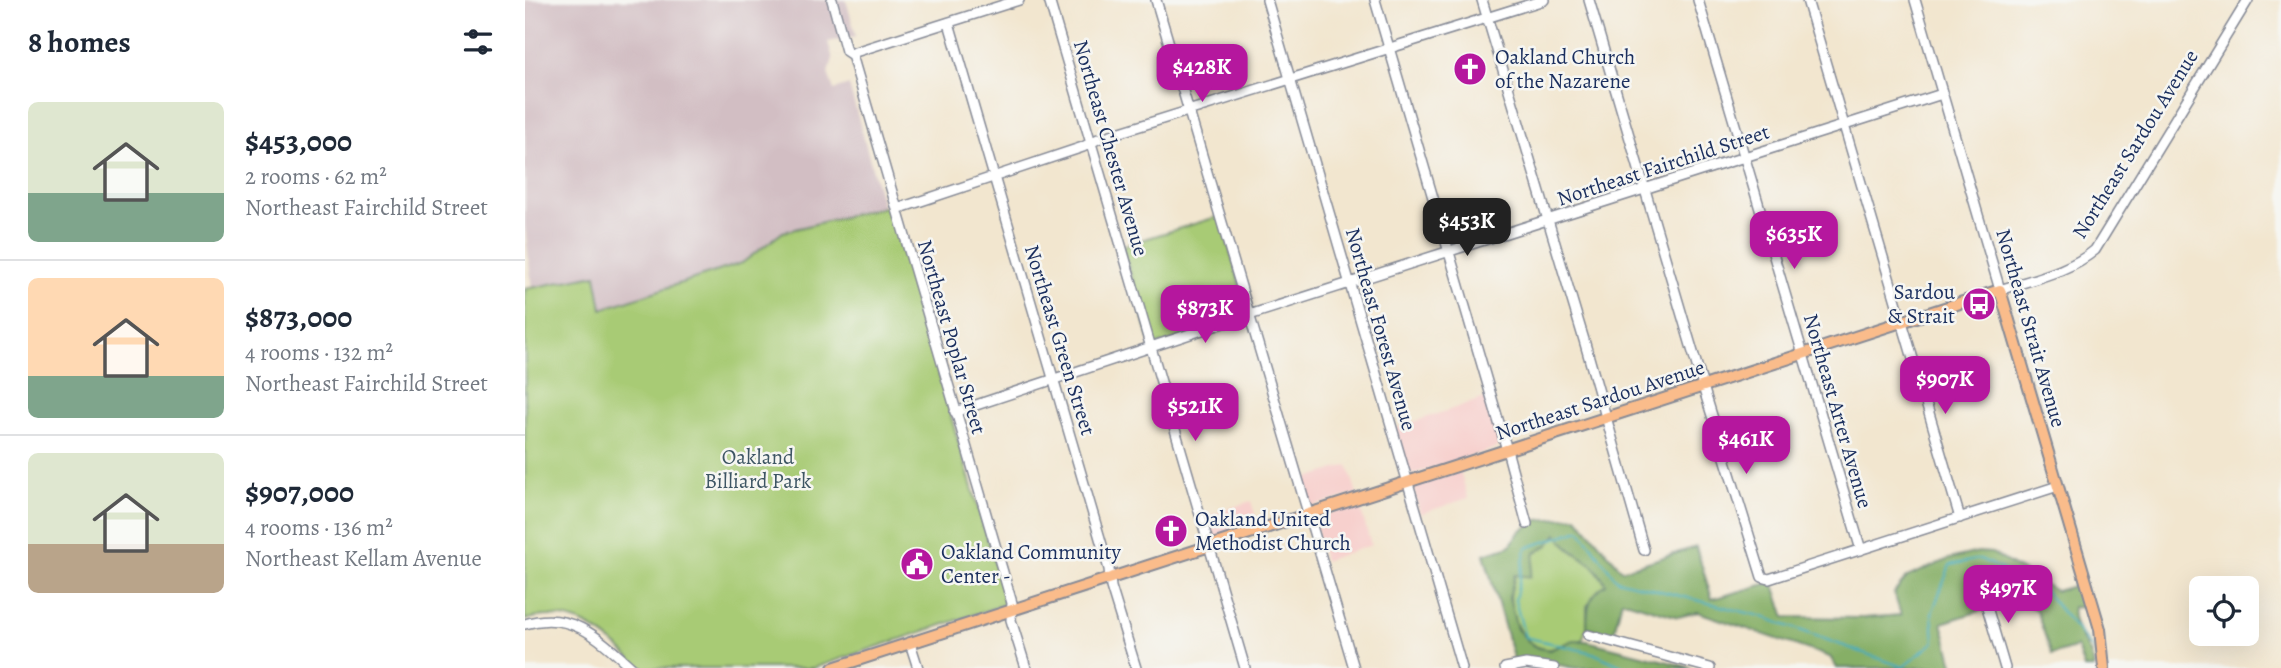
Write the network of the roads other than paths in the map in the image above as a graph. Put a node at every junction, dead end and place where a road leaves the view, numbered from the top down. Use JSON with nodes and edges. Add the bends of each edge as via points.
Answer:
{"nodes":[{"id":1,"x":832,"y":0,"type":"edge"},
{"id":2,"x":1019,"y":0,"type":"edge"},
{"id":3,"x":1049,"y":0,"type":"edge"},
{"id":4,"x":1156,"y":0,"type":"edge"},
{"id":5,"x":1267,"y":0,"type":"edge"},
{"id":6,"x":1375,"y":0,"type":"edge"},
{"id":7,"x":1482,"y":0,"type":"edge"},
{"id":8,"x":1544,"y":0,"type":"edge"},
{"id":9,"x":1589,"y":0,"type":"edge"},
{"id":10,"x":1698,"y":0,"type":"edge"},
{"id":11,"x":1807,"y":0,"type":"edge"},
{"id":12,"x":1915,"y":0,"type":"edge"},
{"id":13,"x":2248,"y":0,"type":"edge"},
{"id":14,"x":1487,"y":17,"type":"junction"},
{"id":15,"x":949,"y":23,"type":"junction"},
{"id":16,"x":1389,"y":48,"type":"junction"},
{"id":17,"x":852,"y":55,"type":"junction"},
{"id":18,"x":1290,"y":79,"type":"junction"},
{"id":19,"x":1942,"y":94,"type":"junction"},
{"id":20,"x":1189,"y":111,"type":"junction"},
{"id":21,"x":1843,"y":126,"type":"junction"},
{"id":22,"x":1092,"y":143,"type":"junction"},
{"id":23,"x":1745,"y":158,"type":"junction"},
{"id":24,"x":993,"y":177,"type":"junction"},
{"id":25,"x":1646,"y":189,"type":"junction"},
{"id":26,"x":897,"y":209,"type":"junction"},
{"id":27,"x":1547,"y":221,"type":"junction"},
{"id":28,"x":1449,"y":252,"type":"junction"},
{"id":29,"x":1349,"y":284,"type":"junction"},
{"id":30,"x":2000,"y":290,"type":"junction"},
{"id":31,"x":1249,"y":316,"type":"junction"},
{"id":32,"x":1902,"y":322,"type":"junction"},
{"id":33,"x":1151,"y":347,"type":"junction"},
{"id":34,"x":1804,"y":354,"type":"junction"},
{"id":35,"x":1054,"y":380,"type":"junction"},
{"id":36,"x":1703,"y":387,"type":"junction"},
{"id":37,"x":955,"y":412,"type":"junction"},
{"id":38,"x":1605,"y":418,"type":"junction"},
{"id":39,"x":1507,"y":450,"type":"junction"},
{"id":40,"x":1407,"y":483,"type":"junction"},
{"id":41,"x":2058,"y":486,"type":"junction"},
{"id":42,"x":1308,"y":515,"type":"junction"},
{"id":43,"x":1960,"y":518,"type":"junction"},
{"id":44,"x":1527,"y":524,"type":"dead end"},
{"id":45,"x":1210,"y":547,"type":"junction"},
{"id":46,"x":1644,"y":550,"type":"dead end"},
{"id":47,"x":1861,"y":550,"type":"junction"},
{"id":48,"x":1110,"y":579,"type":"junction"},
{"id":49,"x":1982,"y":590,"type":"dead end"},
{"id":50,"x":1011,"y":611,"type":"junction"},
{"id":51,"x":525,"y":624,"type":"edge"},
{"id":52,"x":525,"y":630,"type":"edge"},
{"id":53,"x":1588,"y":635,"type":"dead end"},
{"id":54,"x":910,"y":643,"type":"junction"},
{"id":55,"x":624,"y":668,"type":"edge"},
{"id":56,"x":632,"y":668,"type":"edge"},
{"id":57,"x":834,"y":668,"type":"edge"},
{"id":58,"x":918,"y":668,"type":"edge"},
{"id":59,"x":1026,"y":668,"type":"edge"},
{"id":60,"x":1136,"y":668,"type":"edge"},
{"id":61,"x":1245,"y":668,"type":"edge"},
{"id":62,"x":1354,"y":668,"type":"edge"},
{"id":63,"x":1462,"y":668,"type":"edge"},
{"id":64,"x":1504,"y":668,"type":"edge"},
{"id":65,"x":1554,"y":668,"type":"edge"},
{"id":66,"x":1710,"y":668,"type":"edge"},
{"id":67,"x":2005,"y":668,"type":"edge"},
{"id":68,"x":2104,"y":668,"type":"edge"}],
"edges":[{"from":1,"to":17,"type":"street","name":"Northeast Poplar Street","via":[[846,51]]},
{"from":2,"to":15,"type":"street"},
{"from":3,"to":22,"type":"street","name":"Northeast Chester Avenue"},
{"from":4,"to":20,"type":"street"},
{"from":5,"to":18,"type":"street","name":"Northeast Forest Avenue"},
{"from":6,"to":16,"type":"street"},
{"from":7,"to":14,"type":"street"},
{"from":8,"to":14,"type":"street"},
{"from":9,"to":25,"type":"street"},
{"from":10,"to":23,"type":"street","name":"Northeast Arter Avenue"},
{"from":11,"to":21,"type":"street"},
{"from":12,"to":19,"type":"street","name":"Northeast Strait Avenue"},
{"from":13,"to":30,"type":"street","name":"Northeast Sardou Avenue","via":[[2095,250],[2064,268]]},
{"from":14,"to":16,"type":"street"},
{"from":14,"to":27,"type":"street"},
{"from":15,"to":17,"type":"street"},
{"from":15,"to":24,"type":"street","name":"Northeast Green Street"},
{"from":16,"to":18,"type":"street"},
{"from":16,"to":28,"type":"street"},
{"from":17,"to":26,"type":"street","name":"Northeast Poplar Street"},
{"from":18,"to":20,"type":"street"},
{"from":18,"to":29,"type":"street","name":"Northeast Forest Avenue"},
{"from":19,"to":21,"type":"street","name":"Northeast Fairchild Street"},
{"from":19,"to":30,"type":"street","name":"Northeast Strait Avenue"},
{"from":20,"to":22,"type":"street"},
{"from":20,"to":31,"type":"street"},
{"from":21,"to":23,"type":"street","name":"Northeast Fairchild Street"},
{"from":21,"to":32,"type":"street"},
{"from":22,"to":24,"type":"street"},
{"from":22,"to":33,"type":"street","name":"Northeast Chester Avenue"},
{"from":23,"to":25,"type":"street","name":"Northeast Fairchild Street"},
{"from":23,"to":34,"type":"street","name":"Northeast Arter Avenue"},
{"from":24,"to":26,"type":"street"},
{"from":24,"to":35,"type":"street","name":"Northeast Green Street"},
{"from":25,"to":27,"type":"street","name":"Northeast Fairchild Street"},
{"from":25,"to":36,"type":"street"},
{"from":26,"to":37,"type":"street","name":"Northeast Poplar Street"},
{"from":27,"to":28,"type":"street","name":"Northeast Fairchild Street"},
{"from":27,"to":38,"type":"street"},
{"from":28,"to":29,"type":"street","name":"Northeast Fairchild Street"},
{"from":28,"to":39,"type":"street"},
{"from":29,"to":31,"type":"street","name":"Northeast Fairchild Street"},
{"from":29,"to":40,"type":"street","name":"Northeast Forest Avenue"},
{"from":30,"to":32,"type":"main road","name":"Northeast Sardou Avenue"},
{"from":30,"to":41,"type":"main road","name":"Northeast Strait Avenue"},
{"from":31,"to":33,"type":"street","name":"Northeast Fairchild Street"},
{"from":31,"to":42,"type":"street"},
{"from":32,"to":34,"type":"main road","name":"Northeast Sardou Avenue"},
{"from":32,"to":43,"type":"street"},
{"from":33,"to":35,"type":"street","name":"Northeast Fairchild Street"},
{"from":33,"to":45,"type":"street","name":"Northeast Chester Avenue"},
{"from":34,"to":36,"type":"main road","name":"Northeast Sardou Avenue"},
{"from":34,"to":47,"type":"street","name":"Northeast Arter Avenue"},
{"from":35,"to":37,"type":"street","name":"Northeast Fairchild Street"},
{"from":35,"to":48,"type":"street","name":"Northeast Green Street"},
{"from":36,"to":38,"type":"main road","name":"Northeast Sardou Avenue"},
{"from":36,"to":47,"type":"street","via":[[1764,579]]},
{"from":37,"to":50,"type":"street","name":"Northeast Poplar Street"},
{"from":38,"to":39,"type":"main road","name":"Northeast Sardou Avenue"},
{"from":38,"to":46,"type":"street"},
{"from":39,"to":40,"type":"main road","name":"Northeast Sardou Avenue"},
{"from":39,"to":44,"type":"street"},
{"from":40,"to":42,"type":"main road","name":"Northeast Sardou Avenue"},
{"from":40,"to":63,"type":"street","name":"Northeast Forest Avenue"},
{"from":41,"to":43,"type":"street"},
{"from":41,"to":68,"type":"main road","name":"Northeast Strait Avenue","via":[[2100,629]]},
{"from":42,"to":45,"type":"main road","name":"Northeast Sardou Avenue"},
{"from":42,"to":62,"type":"street"},
{"from":43,"to":47,"type":"street"},
{"from":45,"to":48,"type":"main road","name":"Northeast Sardou Avenue"},
{"from":45,"to":61,"type":"street","name":"Northeast Chester Avenue"},
{"from":48,"to":50,"type":"main road","name":"Northeast Sardou Avenue"},
{"from":48,"to":60,"type":"street","name":"Northeast Green Street"},
{"from":49,"to":67,"type":"street"},
{"from":50,"to":54,"type":"main road","name":"Northeast Sardou Avenue"},
{"from":50,"to":59,"type":"street","name":"Northeast Poplar Street"},
{"from":51,"to":56,"type":"street","via":[[545,620],[571,623],[593,634]]},
{"from":52,"to":55,"type":"street","via":[[556,625],[580,632]]},
{"from":53,"to":66,"type":"street"},
{"from":54,"to":57,"type":"main road","name":"Northeast Sardou Avenue"},
{"from":54,"to":58,"type":"street"},
{"from":64,"to":65,"type":"street","via":[[1526,664]]}]}
